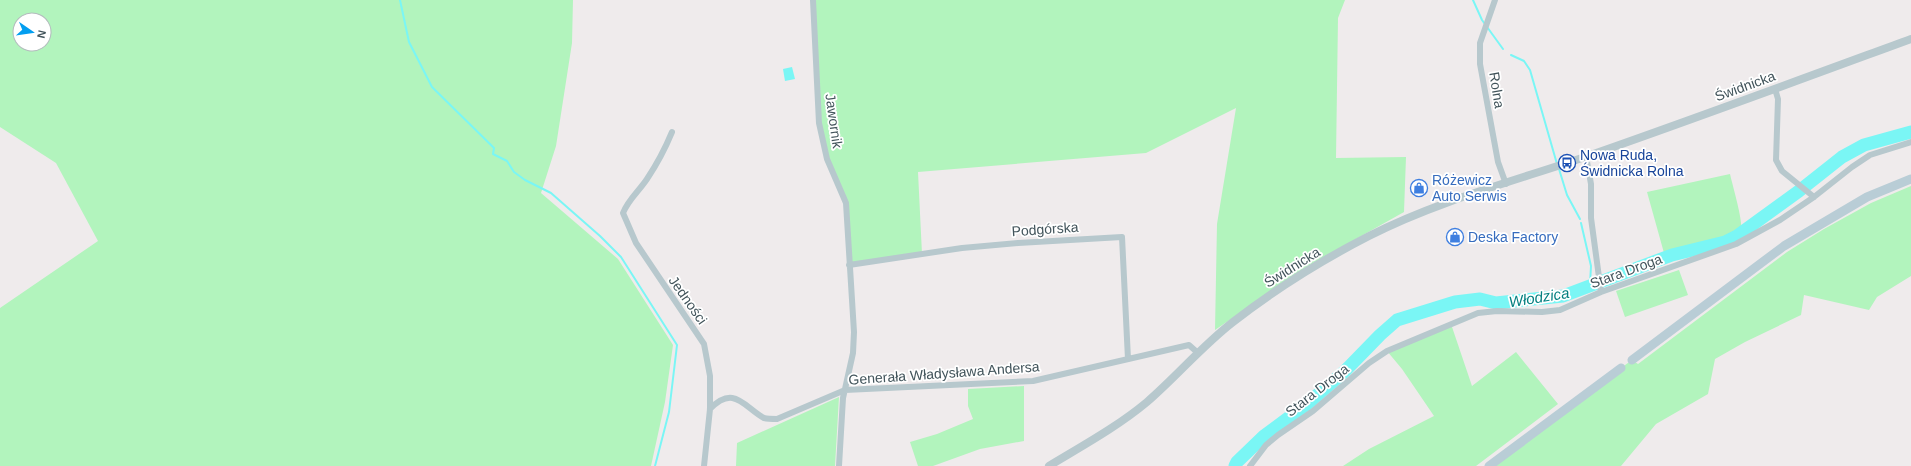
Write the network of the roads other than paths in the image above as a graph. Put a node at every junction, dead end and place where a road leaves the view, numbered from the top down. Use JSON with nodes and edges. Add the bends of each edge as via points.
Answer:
{"nodes":[{"id":1,"x":812,"y":0,"type":"edge"},
{"id":2,"x":1495,"y":0,"type":"edge"},
{"id":3,"x":1911,"y":39,"type":"edge"},
{"id":4,"x":1774,"y":89,"type":"junction"},
{"id":5,"x":672,"y":132,"type":"dead end"},
{"id":6,"x":1911,"y":142,"type":"edge"},
{"id":7,"x":1586,"y":156,"type":"junction"},
{"id":8,"x":1911,"y":179,"type":"edge"},
{"id":9,"x":1506,"y":184,"type":"junction"},
{"id":10,"x":1812,"y":195,"type":"junction"},
{"id":11,"x":848,"y":265,"type":"junction"},
{"id":12,"x":1601,"y":290,"type":"junction"},
{"id":13,"x":1198,"y":353,"type":"junction"},
{"id":14,"x":1128,"y":359,"type":"junction"},
{"id":15,"x":1632,"y":360,"type":"dead end"},
{"id":16,"x":1621,"y":368,"type":"dead end"},
{"id":17,"x":845,"y":390,"type":"junction"},
{"id":18,"x":710,"y":409,"type":"junction"},
{"id":19,"x":704,"y":466,"type":"edge"},
{"id":20,"x":839,"y":466,"type":"edge"},
{"id":21,"x":1049,"y":466,"type":"edge"},
{"id":22,"x":1250,"y":466,"type":"edge"},
{"id":23,"x":1489,"y":466,"type":"edge"}],
"edges":[{"from":1,"to":11,"type":"street","name":"Jawornik","via":[[819,123],[827,159],[846,203]]},
{"from":2,"to":9,"type":"street","name":"Rolna","via":[[1484,29],[1480,53],[1484,92],[1498,162]]},
{"from":3,"to":4,"type":"street","name":"Świdnicka"},
{"from":4,"to":7,"type":"street","name":"Świdnicka"},
{"from":4,"to":10,"type":"street","via":[[1778,99],[1776,160],[1782,171]]},
{"from":5,"to":18,"type":"street","name":"Jedności","via":[[660,159],[646,181],[626,204],[623,213],[636,243],[704,344],[709,365]]},
{"from":6,"to":10,"type":"street","name":"Stara Droga","via":[[1870,155]]},
{"from":7,"to":9,"type":"street","name":"Świdnicka"},
{"from":7,"to":12,"type":"street"},
{"from":8,"to":15,"type":"main road","via":[[1867,197],[1784,246]]},
{"from":9,"to":13,"type":"street","name":"Świdnicka","via":[[1406,219],[1370,236],[1263,301],[1219,333]]},
{"from":10,"to":12,"type":"street","name":"Stara Droga","via":[[1766,228],[1736,244]]},
{"from":11,"to":14,"type":"street","name":"Podgórska","via":[[962,248],[1122,237]]},
{"from":11,"to":17,"type":"street","name":"Jawornik","via":[[854,332],[853,353]]},
{"from":12,"to":22,"type":"street","name":"Stara Droga","via":[[1560,310],[1550,312],[1478,313],[1387,351],[1369,363],[1313,411],[1278,434]]},
{"from":13,"to":14,"type":"street","name":"Generała Władysława Andersa","via":[[1189,345]]},
{"from":13,"to":21,"type":"street","name":"Świdnicka","via":[[1135,411]]},
{"from":14,"to":17,"type":"street","name":"Generała Władysława Andersa","via":[[1033,381]]},
{"from":16,"to":23,"type":"main road"},
{"from":17,"to":18,"type":"street","name":"Generała Władysława Andersa","via":[[777,418],[766,419],[738,398],[722,400]]},
{"from":17,"to":20,"type":"street","name":"Jawornik"},
{"from":18,"to":19,"type":"street"}]}
